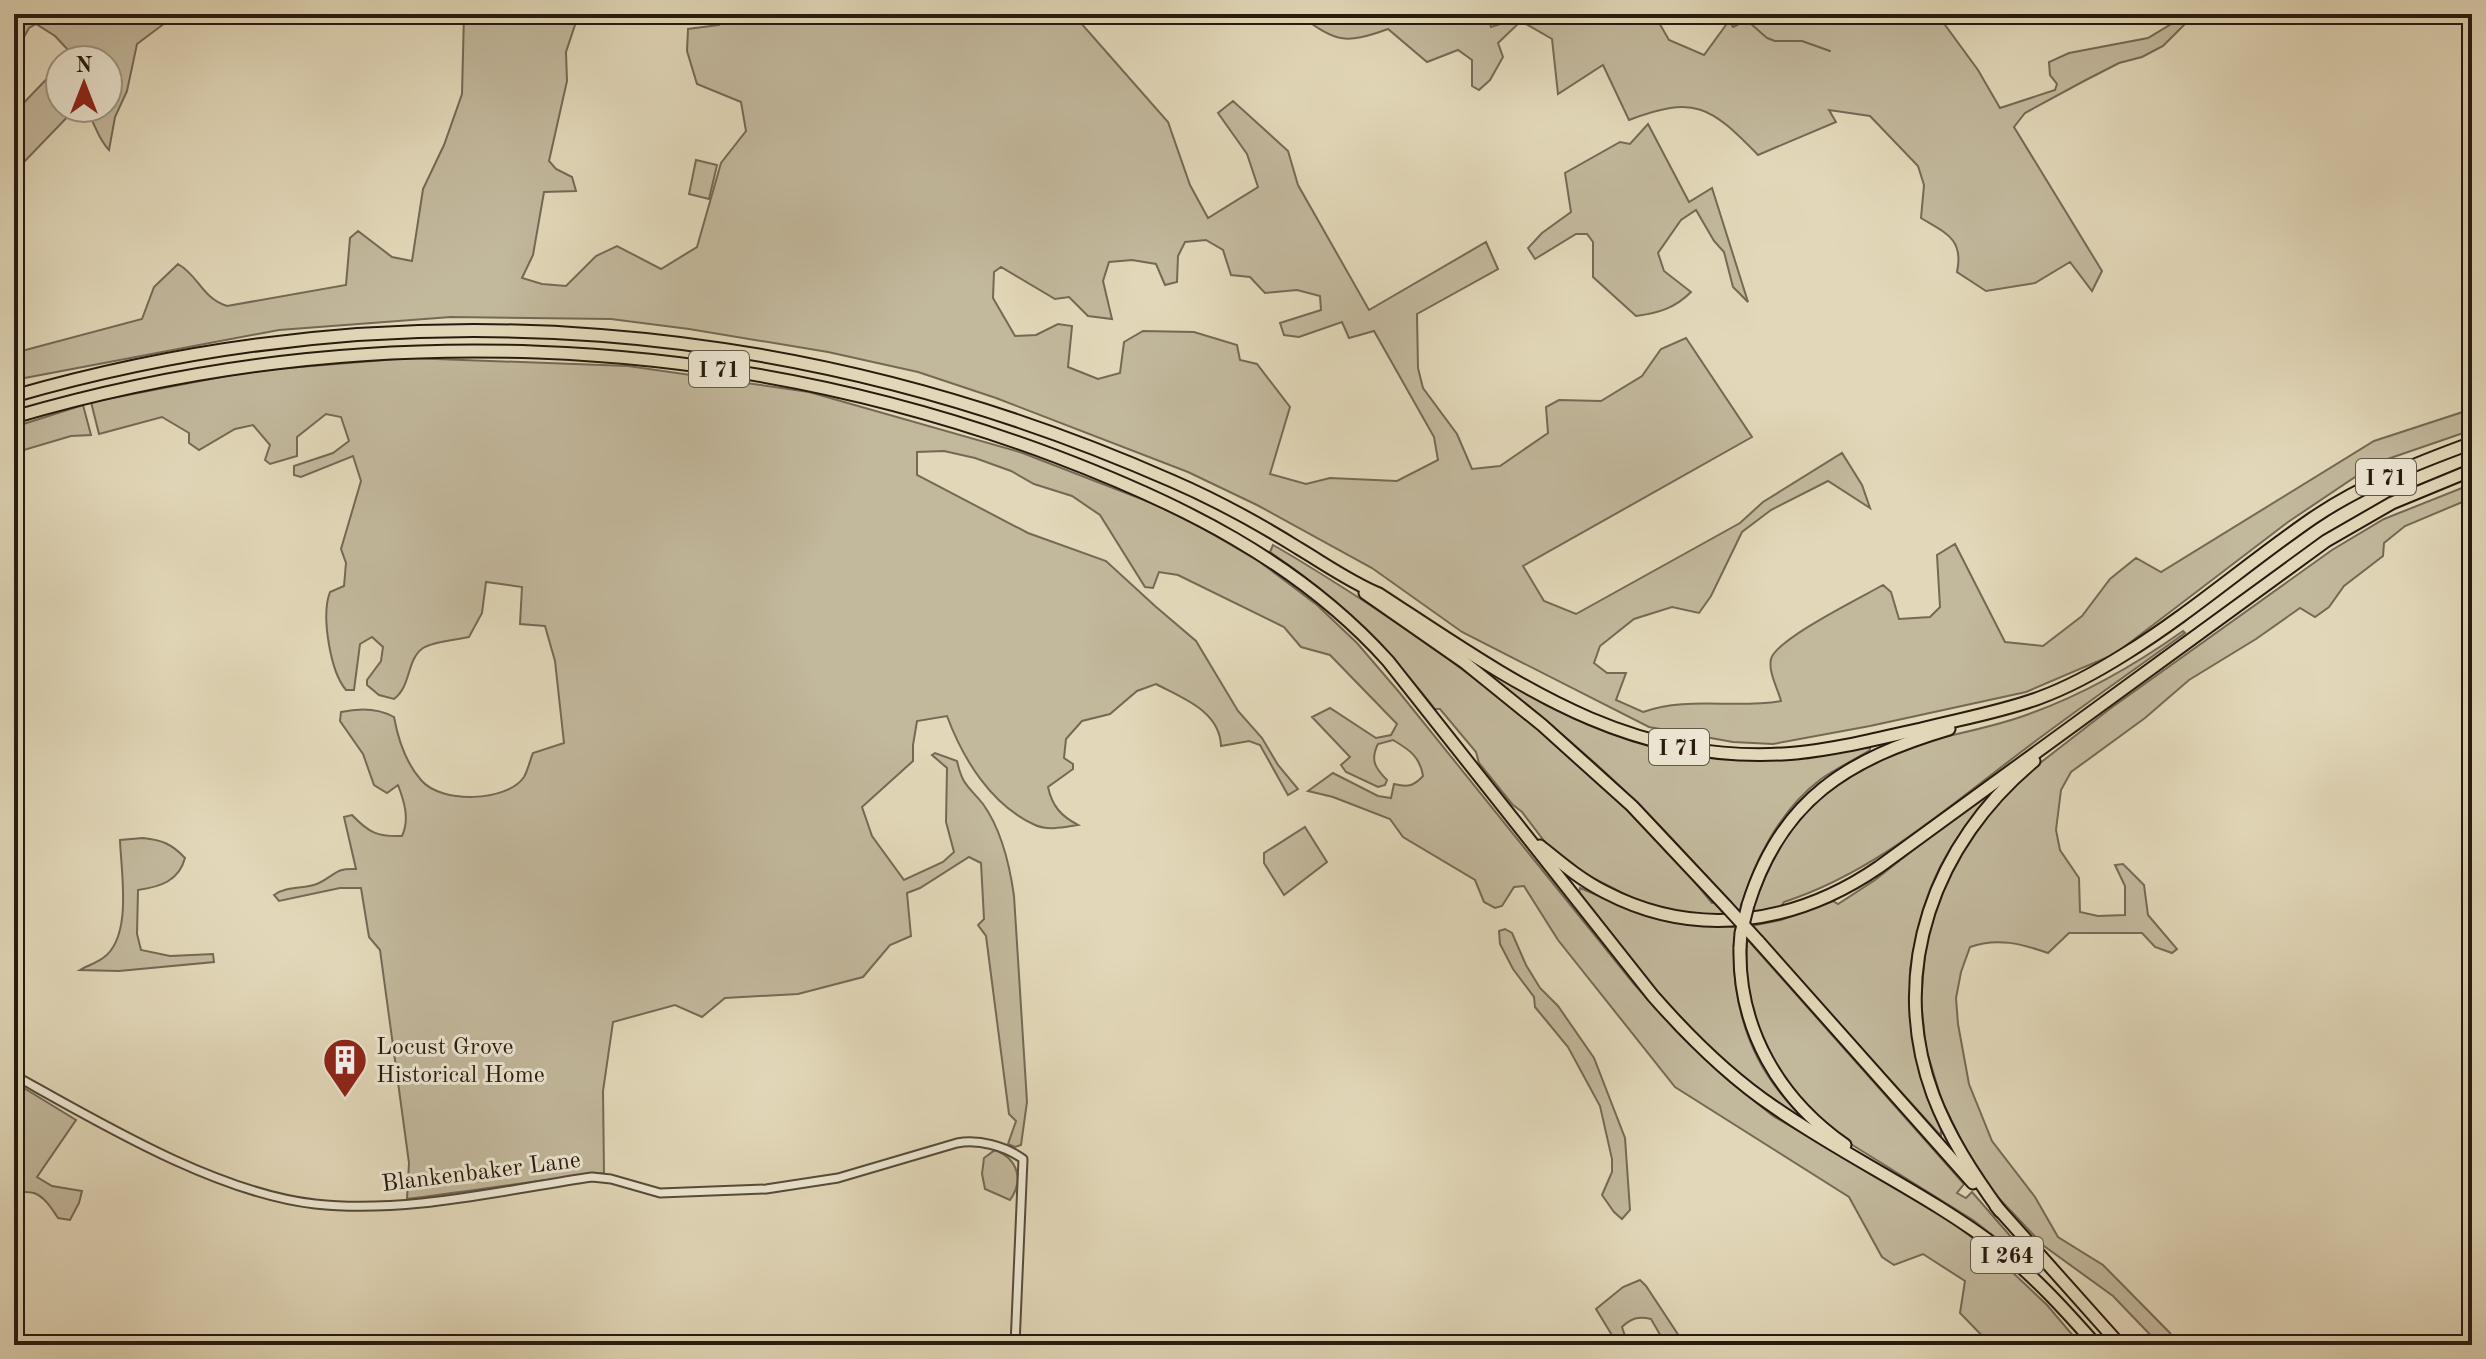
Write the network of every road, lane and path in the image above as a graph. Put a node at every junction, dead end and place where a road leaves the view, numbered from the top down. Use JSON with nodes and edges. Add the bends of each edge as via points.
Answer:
{"nodes":[{"id":1,"x":14,"y":396,"type":"edge"},
{"id":2,"x":14,"y":417,"type":"edge"},
{"id":3,"x":2472,"y":443,"type":"edge"},
{"id":4,"x":2472,"y":470,"type":"edge"},
{"id":5,"x":1356,"y":584,"type":"junction"},
{"id":6,"x":2036,"y":699,"type":"junction"},
{"id":7,"x":2086,"y":715,"type":"junction"},
{"id":8,"x":1530,"y":838,"type":"junction"},
{"id":9,"x":14,"y":1075,"type":"edge"},
{"id":10,"x":1901,"y":1184,"type":"junction"},
{"id":11,"x":2000,"y":1211,"type":"junction"},
{"id":12,"x":1015,"y":1345,"type":"edge"},
{"id":13,"x":2096,"y":1345,"type":"edge"},
{"id":14,"x":2120,"y":1345,"type":"edge"}],
"edges":[{"from":1,"to":5,"type":"highway","number":"I 71","via":[[190,355],[402,331],[540,330],[709,345],[888,381],[1065,437],[1198,492]]},
{"from":2,"to":8,"type":"highway","number":"I 71","via":[[157,381],[265,364],[468,350],[704,366],[917,411],[1126,485],[1232,536],[1291,573],[1372,644]]},
{"from":3,"to":6,"type":"highway","number":"I 71","via":[[2353,494],[2127,653]]},
{"from":4,"to":7,"type":"highway","number":"I 71","via":[[2392,503],[2326,541]]},
{"from":5,"to":6,"type":"highway","number":"I 71","via":[[1564,709],[1619,731],[1695,750],[1764,754],[1826,749]]},
{"from":5,"to":11,"type":"highway","bridge":true,"via":[[1542,725],[1647,821]]},
{"from":6,"to":10,"type":"highway","bridge":true,"via":[[2028,706],[1891,749],[1839,775],[1788,822],[1763,862],[1748,905],[1740,947],[1743,994],[1763,1055],[1820,1125]]},
{"from":7,"to":8,"type":"highway","number":"I 71","via":[[1863,877],[1785,913],[1713,920],[1649,910],[1585,881]]},
{"from":7,"to":11,"type":"highway","via":[[1974,822],[1937,887],[1920,948],[1919,1031],[1932,1091],[1959,1150]]},
{"from":8,"to":10,"type":"highway","via":[[1653,996],[1699,1046],[1774,1107]]},
{"from":9,"to":12,"type":"street","name":"Blankenbaker Lane","via":[[211,1175],[272,1196],[317,1204],[401,1204],[592,1177],[660,1193],[766,1189],[838,1178],[957,1143],[996,1146],[1023,1159]]},
{"from":10,"to":13,"type":"highway","number":"I 264","via":[[2008,1256]]},
{"from":11,"to":14,"type":"highway","number":"I 264"}]}
